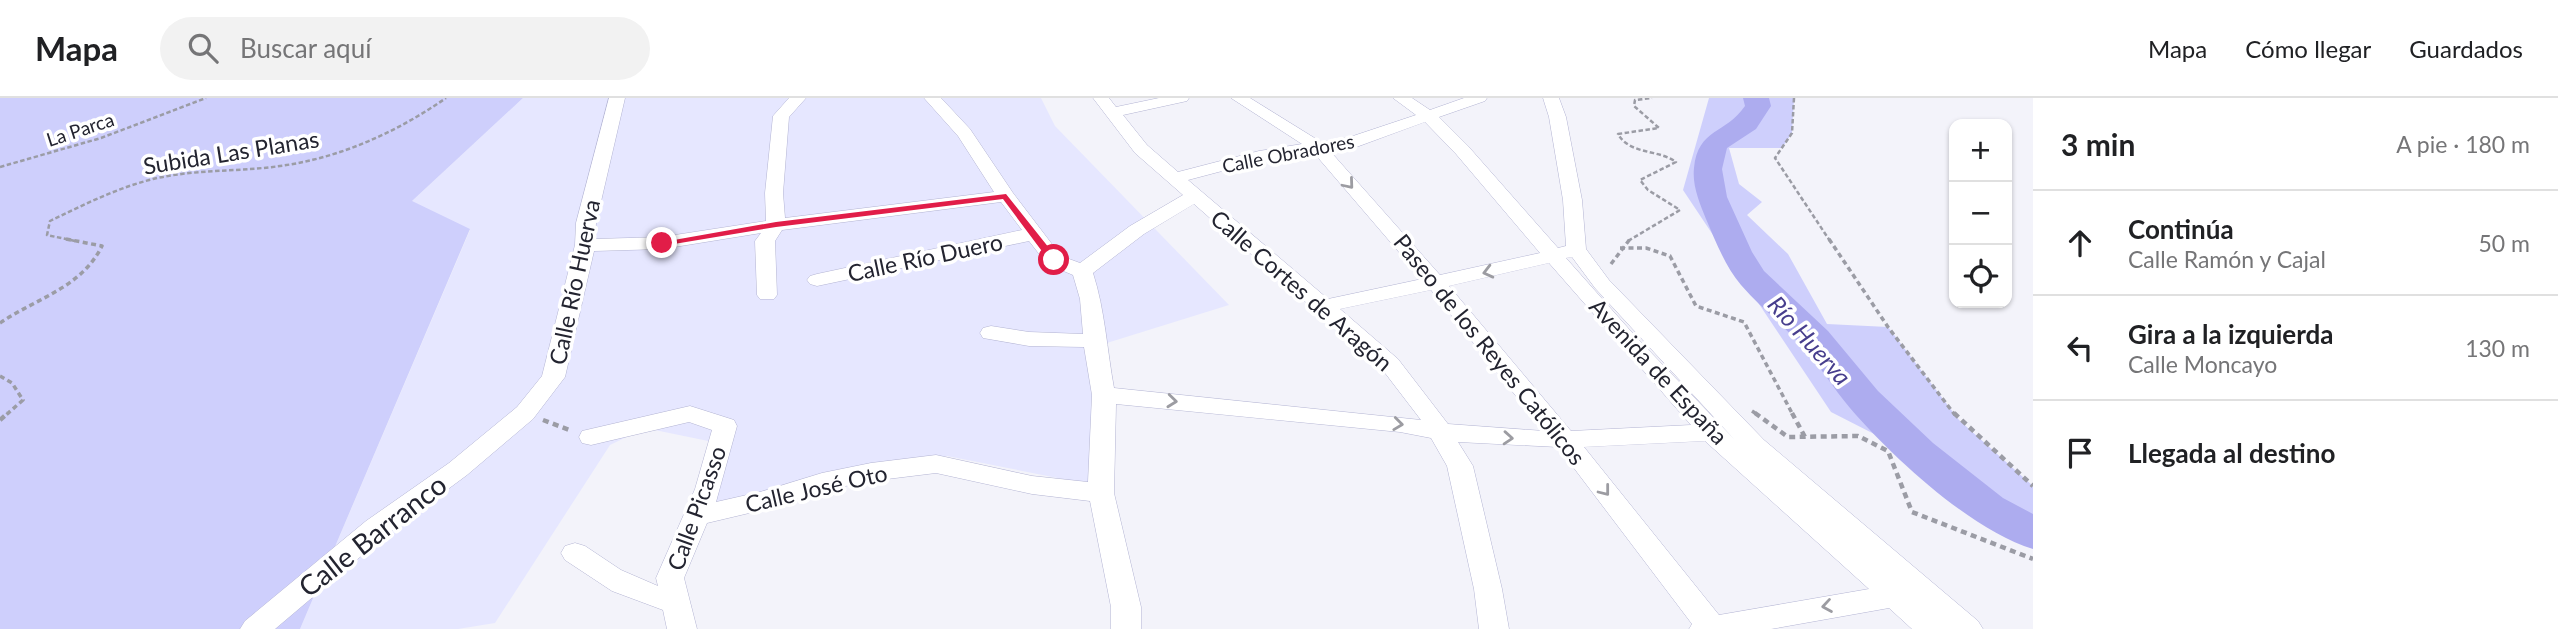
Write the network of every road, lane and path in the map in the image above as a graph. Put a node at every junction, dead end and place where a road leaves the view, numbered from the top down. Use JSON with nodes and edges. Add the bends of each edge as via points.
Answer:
{"nodes":[{"id":1,"x":206,"y":98,"type":"edge"},
{"id":2,"x":446,"y":98,"type":"edge"},
{"id":3,"x":617,"y":98,"type":"edge"},
{"id":4,"x":798,"y":98,"type":"edge"},
{"id":5,"x":932,"y":98,"type":"edge"},
{"id":6,"x":1181,"y":98,"type":"edge"},
{"id":7,"x":1239,"y":98,"type":"edge"},
{"id":8,"x":1401,"y":98,"type":"edge"},
{"id":9,"x":1479,"y":98,"type":"edge"},
{"id":10,"x":1551,"y":98,"type":"edge"},
{"id":11,"x":1652,"y":98,"type":"edge"},
{"id":12,"x":1794,"y":98,"type":"edge"},
{"id":13,"x":1106,"y":106,"type":"edge"},
{"id":14,"x":1427,"y":115,"type":"junction"},
{"id":15,"x":1318,"y":147,"type":"junction"},
{"id":16,"x":0,"y":167,"type":"edge"},
{"id":17,"x":1175,"y":178,"type":"junction"},
{"id":18,"x":1006,"y":196,"type":"junction"},
{"id":19,"x":1196,"y":196,"type":"junction"},
{"id":20,"x":776,"y":225,"type":"junction"},
{"id":21,"x":1033,"y":234,"type":"junction"},
{"id":22,"x":585,"y":245,"type":"junction"},
{"id":23,"x":1618,"y":248,"type":"junction"},
{"id":24,"x":1565,"y":253,"type":"junction"},
{"id":25,"x":1082,"y":271,"type":"junction"},
{"id":26,"x":817,"y":280,"type":"dead end"},
{"id":27,"x":1437,"y":284,"type":"junction"},
{"id":28,"x":1602,"y":284,"type":"junction"},
{"id":29,"x":767,"y":295,"type":"dead end"},
{"id":30,"x":1326,"y":306,"type":"junction"},
{"id":31,"x":0,"y":323,"type":"edge"},
{"id":32,"x":991,"y":333,"type":"dead end"},
{"id":33,"x":1094,"y":341,"type":"junction"},
{"id":34,"x":0,"y":376,"type":"edge"},
{"id":35,"x":1104,"y":395,"type":"junction"},
{"id":36,"x":526,"y":413,"type":"junction"},
{"id":37,"x":0,"y":420,"type":"edge"},
{"id":38,"x":1440,"y":432,"type":"junction"},
{"id":39,"x":1711,"y":432,"type":"junction"},
{"id":40,"x":1805,"y":437,"type":"junction"},
{"id":41,"x":591,"y":438,"type":"joint"},
{"id":42,"x":1565,"y":440,"type":"junction"},
{"id":43,"x":1755,"y":446,"type":"junction"},
{"id":44,"x":458,"y":469,"type":"joint"},
{"id":45,"x":2033,"y":486,"type":"edge"},
{"id":46,"x":1101,"y":493,"type":"junction"},
{"id":47,"x":696,"y":516,"type":"junction"},
{"id":48,"x":575,"y":553,"type":"dead end"},
{"id":49,"x":2033,"y":559,"type":"edge"},
{"id":50,"x":1895,"y":596,"type":"junction"},
{"id":51,"x":679,"y":616,"type":"edge"},
{"id":52,"x":1710,"y":628,"type":"edge"},
{"id":53,"x":255,"y":629,"type":"edge"},
{"id":54,"x":1126,"y":629,"type":"edge"},
{"id":55,"x":1494,"y":629,"type":"edge"},
{"id":56,"x":1932,"y":629,"type":"edge"},
{"id":57,"x":1968,"y":629,"type":"edge"}],
"edges":[{"from":1,"to":16,"type":"path","name":"La Parca","via":[[101,138]]},
{"from":2,"to":31,"type":"path","name":"Subida Las Planas","via":[[425,114],[325,156],[281,166],[167,176],[102,196],[50,221],[47,235],[102,246],[96,262],[57,293]]},
{"from":3,"to":22,"type":"street","name":"Calle Río Huerva","via":[[586,223]]},
{"from":4,"to":20,"type":"street","via":[[781,116],[774,192]]},
{"from":5,"to":18,"type":"street","via":[[964,134]]},
{"from":6,"to":13,"type":"street"},
{"from":7,"to":15,"type":"street","name":"Paseo de los Reyes Católicos"},
{"from":8,"to":14,"type":"street","name":"Avenida de España"},
{"from":9,"to":14,"type":"street","name":"Calle Obradores"},
{"from":10,"to":24,"type":"street","via":[[1577,234]]},
{"from":11,"to":23,"type":"path","via":[[1634,100],[1633,106],[1659,128],[1618,134],[1628,147],[1669,155],[1675,162],[1640,180],[1679,210]]},
{"from":12,"to":45,"type":"path","via":[[1792,133],[1775,158],[1888,327],[1959,421]]},
{"from":13,"to":17,"type":"street","name":"Calle Cortes de Aragón","via":[[1141,149]]},
{"from":14,"to":15,"type":"street","name":"Calle Obradores","via":[[1353,142]]},
{"from":14,"to":24,"type":"street","name":"Avenida de España"},
{"from":15,"to":17,"type":"street","name":"Calle Obradores","via":[[1259,156]]},
{"from":15,"to":27,"type":"street","name":"Paseo de los Reyes Católicos","one_way":true},
{"from":17,"to":19,"type":"street","name":"Calle Cortes de Aragón"},
{"from":18,"to":20,"type":"street"},
{"from":18,"to":21,"type":"street"},
{"from":19,"to":25,"type":"street","via":[[1124,238]]},
{"from":19,"to":30,"type":"street","name":"Calle Cortes de Aragón"},
{"from":20,"to":22,"type":"street","via":[[662,243]]},
{"from":20,"to":29,"type":"street","via":[[765,241]]},
{"from":21,"to":25,"type":"street","via":[[1054,260]]},
{"from":21,"to":26,"type":"street","name":"Calle Río Duero"},
{"from":22,"to":36,"type":"street","name":"Calle Río Huerva","via":[[553,377]]},
{"from":23,"to":28,"type":"path"},
{"from":23,"to":40,"type":"path","via":[[1646,248],[1670,256],[1696,306],[1744,322]]},
{"from":24,"to":27,"type":"street","one_way":true},
{"from":24,"to":28,"type":"street"},
{"from":24,"to":39,"type":"street","name":"Avenida de España","via":[[1628,342]]},
{"from":25,"to":33,"type":"street","via":[[1091,299]]},
{"from":27,"to":30,"type":"street"},
{"from":27,"to":42,"type":"street","name":"Paseo de los Reyes Católicos"},
{"from":28,"to":43,"type":"street"},
{"from":30,"to":38,"type":"street","name":"Calle Cortes de Aragón","via":[[1390,364]]},
{"from":32,"to":33,"type":"street"},
{"from":33,"to":35,"type":"street"},
{"from":34,"to":37,"type":"path","via":[[12,383],[23,400]]},
{"from":35,"to":38,"type":"street","one_way":true,"via":[[1400,424]]},
{"from":35,"to":46,"type":"street"},
{"from":36,"to":41,"type":"path"},
{"from":36,"to":44,"type":"street","name":"Calle Río Huerva"},
{"from":38,"to":42,"type":"street","one_way":true},
{"from":38,"to":55,"type":"street","name":"Calle Cortes de Aragón","via":[[1460,466]]},
{"from":39,"to":42,"type":"street"},
{"from":39,"to":50,"type":"street","name":"Avenida de España"},
{"from":40,"to":43,"type":"path","via":[[1788,437],[1744,408],[1758,426]]},
{"from":40,"to":49,"type":"path","via":[[1857,436],[1888,451],[1912,512]]},
{"from":41,"to":47,"type":"street","name":"Calle Picasso","via":[[690,414],[725,426]]},
{"from":42,"to":52,"type":"street","name":"Paseo de los Reyes Católicos","one_way":true},
{"from":43,"to":57,"type":"street"},
{"from":44,"to":53,"type":"street","name":"Calle Barranco","via":[[376,528]]},
{"from":46,"to":47,"type":"street","name":"Calle José Oto","via":[[1032,485],[936,464],[822,482]]},
{"from":46,"to":54,"type":"street","via":[[1126,607]]},
{"from":47,"to":51,"type":"street","name":"Calle Picasso","via":[[670,579]]},
{"from":48,"to":51,"type":"street","via":[[603,575]]},
{"from":50,"to":52,"type":"street","one_way":true},
{"from":50,"to":56,"type":"street","name":"Avenida de España"}]}
